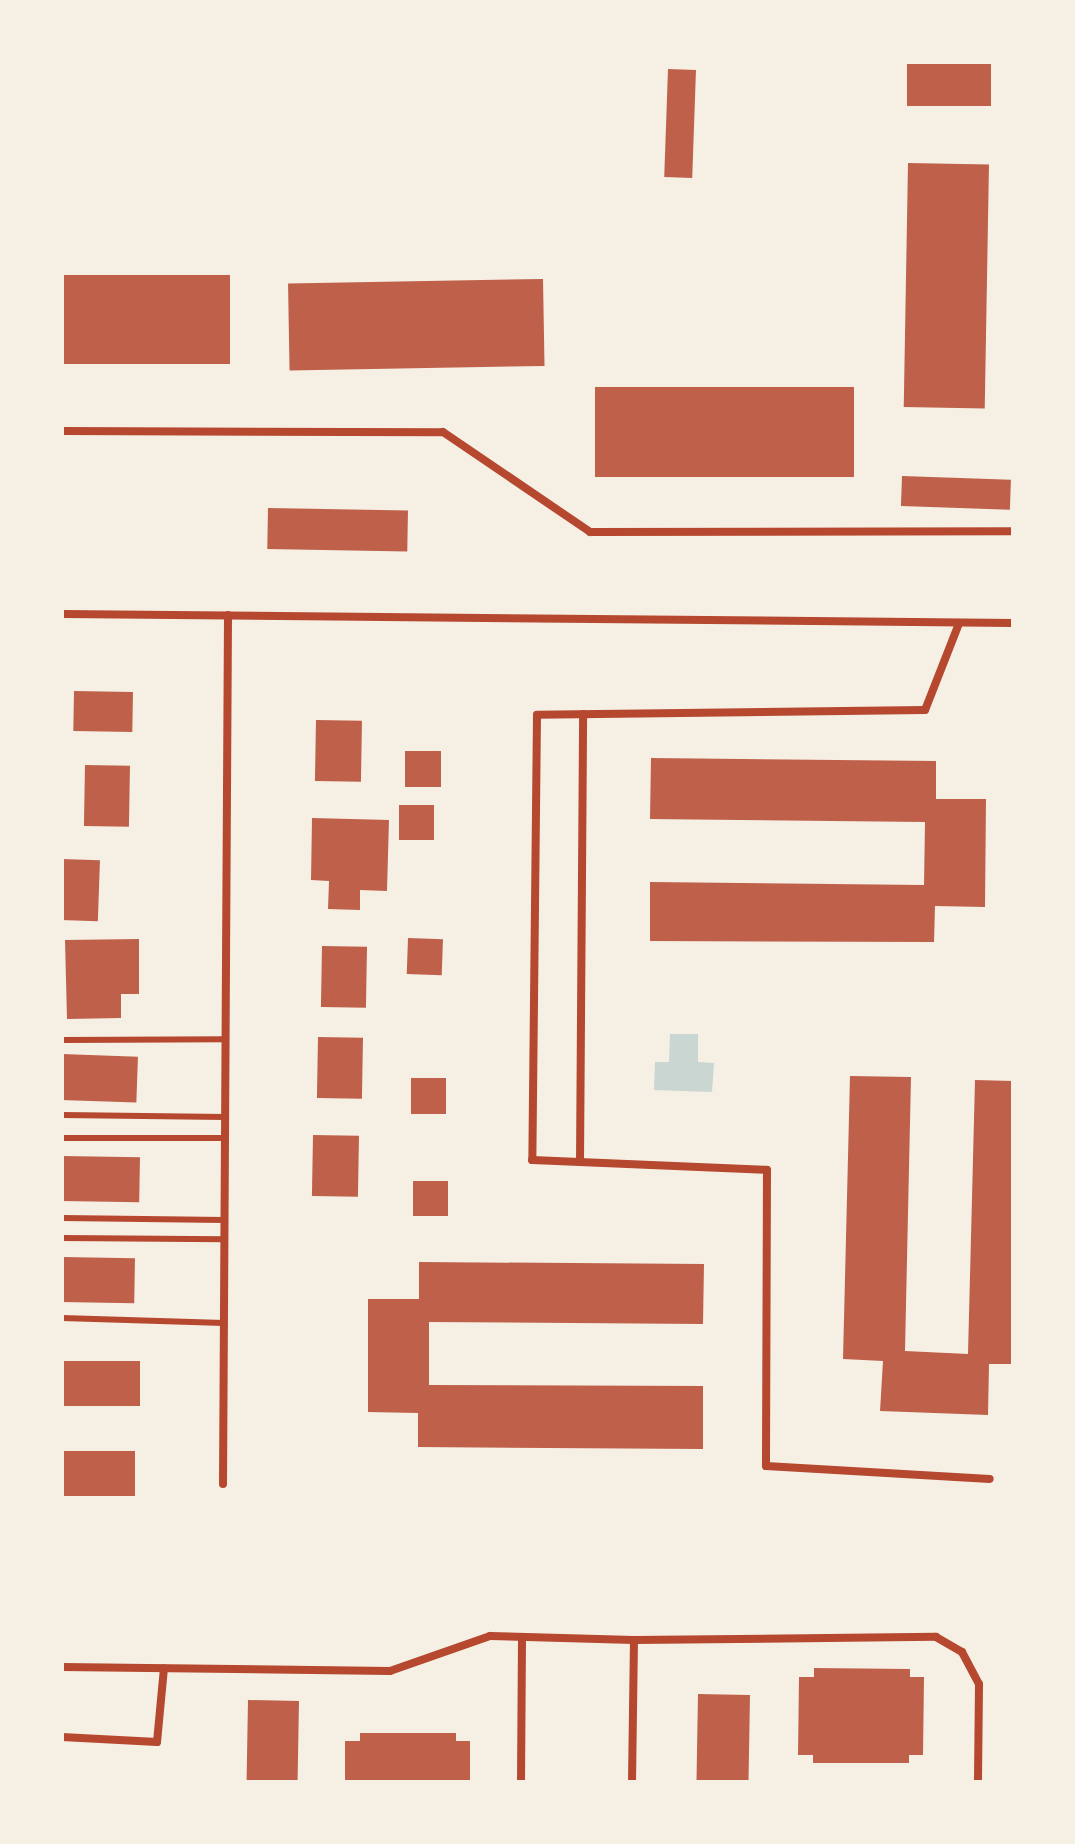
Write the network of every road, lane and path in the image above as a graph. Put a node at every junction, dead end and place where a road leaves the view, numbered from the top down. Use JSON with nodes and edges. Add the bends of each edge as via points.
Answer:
{"nodes":[{"id":1,"x":62,"y":431,"type":"edge"},
{"id":2,"x":1013,"y":531,"type":"edge"},
{"id":3,"x":62,"y":614,"type":"edge"},
{"id":4,"x":228,"y":615,"type":"junction"},
{"id":5,"x":1013,"y":623,"type":"edge"},
{"id":6,"x":958,"y":626,"type":"junction"},
{"id":7,"x":583,"y":714,"type":"junction"},
{"id":8,"x":226,"y":1039,"type":"junction"},
{"id":9,"x":62,"y":1040,"type":"edge"},
{"id":10,"x":62,"y":1115,"type":"edge"},
{"id":11,"x":225,"y":1117,"type":"junction"},
{"id":12,"x":62,"y":1138,"type":"edge"},
{"id":13,"x":225,"y":1138,"type":"junction"},
{"id":14,"x":580,"y":1162,"type":"junction"},
{"id":15,"x":62,"y":1218,"type":"edge"},
{"id":16,"x":224,"y":1220,"type":"junction"},
{"id":17,"x":62,"y":1238,"type":"edge"},
{"id":18,"x":224,"y":1239,"type":"junction"},
{"id":19,"x":62,"y":1318,"type":"edge"},
{"id":20,"x":224,"y":1323,"type":"junction"},
{"id":21,"x":990,"y":1479,"type":"dead end"},
{"id":22,"x":223,"y":1484,"type":"dead end"},
{"id":23,"x":522,"y":1637,"type":"junction"},
{"id":24,"x":634,"y":1640,"type":"junction"},
{"id":25,"x":62,"y":1667,"type":"edge"},
{"id":26,"x":164,"y":1668,"type":"junction"},
{"id":27,"x":62,"y":1737,"type":"edge"},
{"id":28,"x":521,"y":1782,"type":"edge"},
{"id":29,"x":632,"y":1782,"type":"edge"},
{"id":30,"x":978,"y":1782,"type":"edge"}],
"edges":[{"from":1,"to":2,"type":"street","via":[[443,432],[590,532]]},
{"from":3,"to":4,"type":"street"},
{"from":4,"to":6,"type":"street","via":[[764,619]]},
{"from":4,"to":8,"type":"street"},
{"from":5,"to":6,"type":"street"},
{"from":6,"to":7,"type":"street","via":[[925,710]]},
{"from":7,"to":14,"type":"street"},
{"from":7,"to":14,"type":"street","via":[[537,715],[532,1160]]},
{"from":8,"to":9,"type":"lane"},
{"from":8,"to":11,"type":"street"},
{"from":10,"to":11,"type":"lane"},
{"from":11,"to":13,"type":"street"},
{"from":12,"to":13,"type":"lane"},
{"from":13,"to":16,"type":"street"},
{"from":14,"to":21,"type":"street","via":[[767,1170],[766,1466]]},
{"from":15,"to":16,"type":"lane"},
{"from":16,"to":18,"type":"street"},
{"from":17,"to":18,"type":"lane"},
{"from":18,"to":20,"type":"street"},
{"from":19,"to":20,"type":"lane"},
{"from":20,"to":22,"type":"street"},
{"from":23,"to":24,"type":"street"},
{"from":23,"to":26,"type":"street","via":[[490,1636],[390,1671]]},
{"from":23,"to":28,"type":"street"},
{"from":24,"to":29,"type":"street"},
{"from":24,"to":30,"type":"street","via":[[936,1637],[962,1652],[979,1684]]},
{"from":25,"to":26,"type":"street"},
{"from":26,"to":27,"type":"street","via":[[157,1742]]}]}
